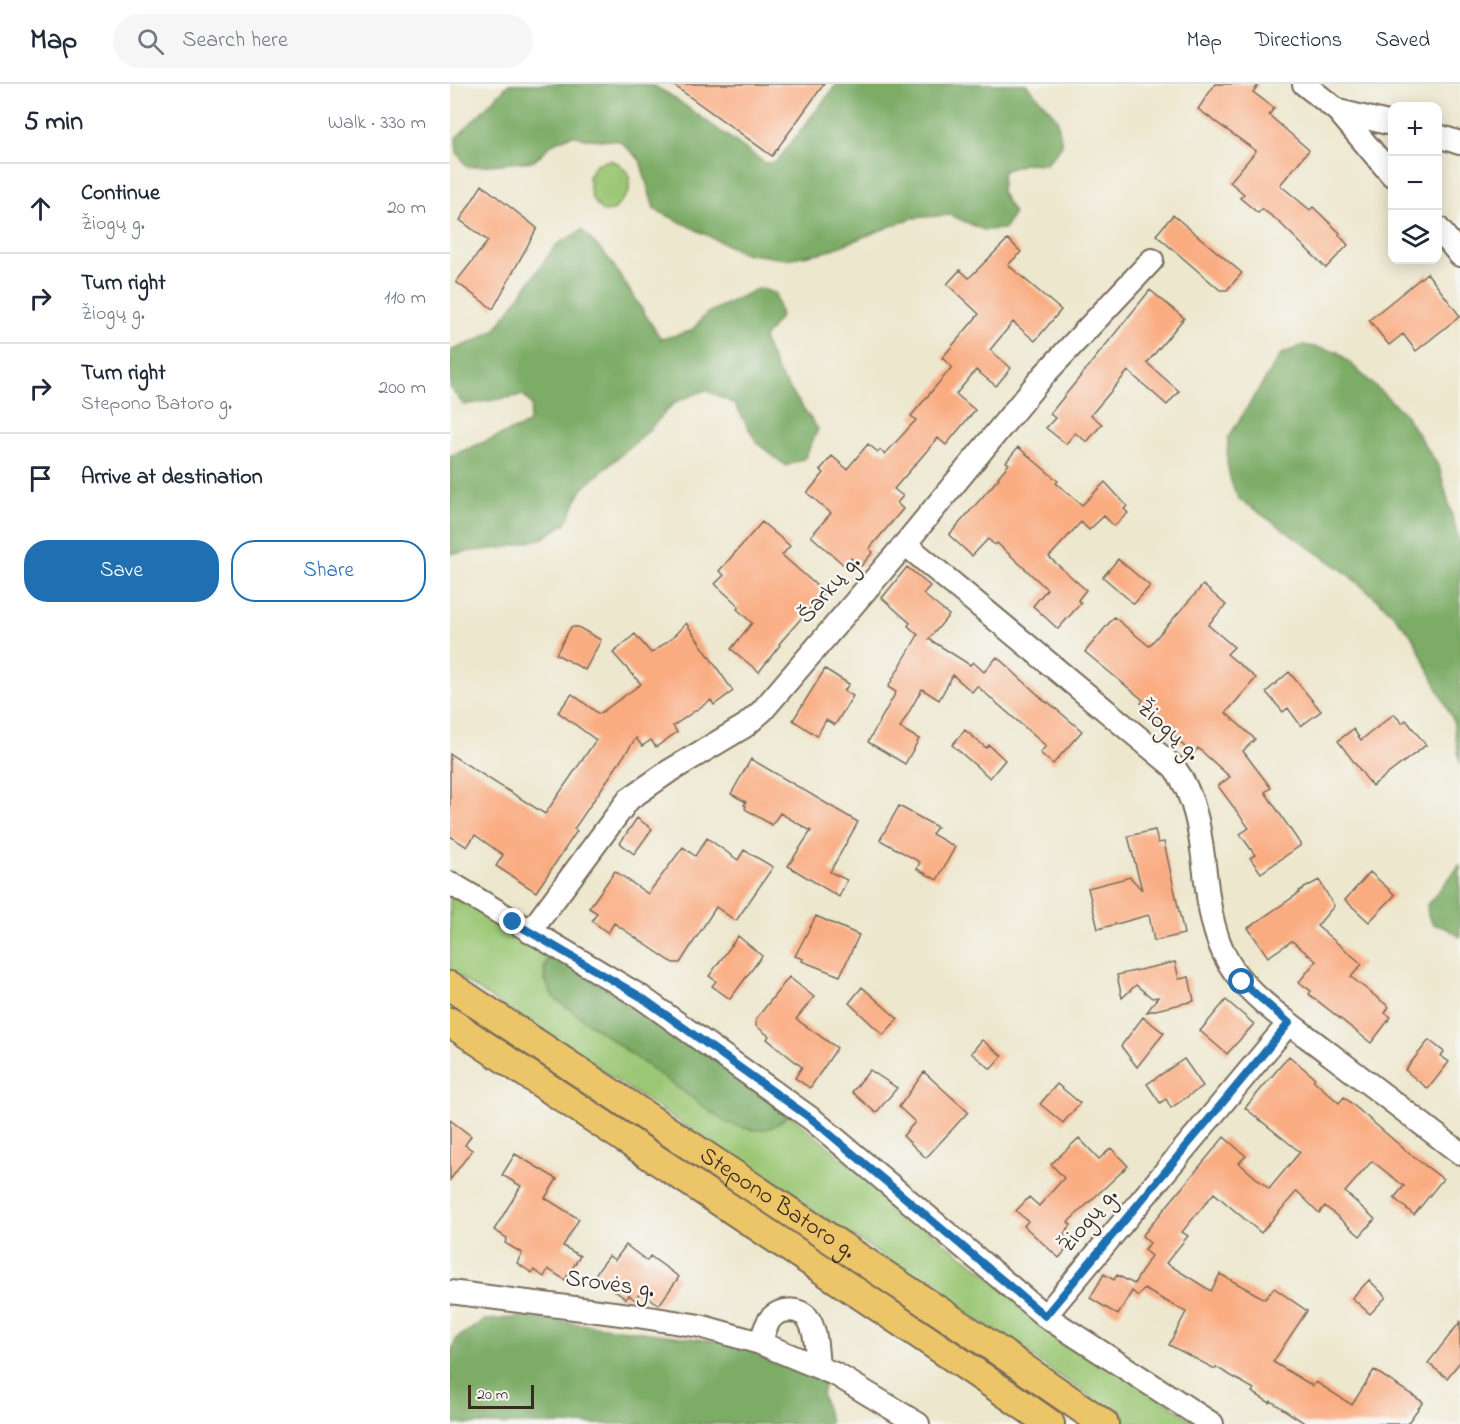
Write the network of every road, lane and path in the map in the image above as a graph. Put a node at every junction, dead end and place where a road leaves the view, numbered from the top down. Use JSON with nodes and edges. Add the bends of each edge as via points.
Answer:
{"nodes":[{"id":1,"x":1304,"y":84,"type":"edge"},
{"id":2,"x":1338,"y":111,"type":"junction"},
{"id":3,"x":1388,"y":123,"type":"edge"},
{"id":4,"x":1442,"y":138,"type":"edge"},
{"id":5,"x":1460,"y":143,"type":"edge"},
{"id":6,"x":1388,"y":170,"type":"edge"},
{"id":7,"x":1442,"y":234,"type":"edge"},
{"id":8,"x":1460,"y":255,"type":"edge"},
{"id":9,"x":1152,"y":260,"type":"dead end"},
{"id":10,"x":905,"y":544,"type":"junction"},
{"id":11,"x":450,"y":883,"type":"edge"},
{"id":12,"x":530,"y":932,"type":"junction"},
{"id":13,"x":450,"y":986,"type":"edge"},
{"id":14,"x":450,"y":1022,"type":"edge"},
{"id":15,"x":1289,"y":1023,"type":"junction"},
{"id":16,"x":1460,"y":1154,"type":"edge"},
{"id":17,"x":450,"y":1292,"type":"edge"},
{"id":18,"x":1045,"y":1316,"type":"junction"},
{"id":19,"x":760,"y":1343,"type":"junction"},
{"id":20,"x":818,"y":1365,"type":"junction"},
{"id":21,"x":918,"y":1424,"type":"edge"},
{"id":22,"x":1050,"y":1424,"type":"edge"},
{"id":23,"x":1104,"y":1424,"type":"edge"},
{"id":24,"x":1212,"y":1424,"type":"edge"}],
"edges":[{"from":1,"to":2,"type":"street"},
{"from":2,"to":3,"type":"street"},
{"from":2,"to":6,"type":"street"},
{"from":4,"to":5,"type":"street"},
{"from":7,"to":8,"type":"street"},
{"from":9,"to":10,"type":"street","name":"Šarkų g.","via":[[1043,376]]},
{"from":10,"to":12,"type":"street","name":"Šarkų g.","via":[[762,711],[745,726],[629,799]]},
{"from":10,"to":15,"type":"street","name":"Žiogų g.","via":[[1174,767],[1191,798],[1219,942],[1242,982]]},
{"from":11,"to":12,"type":"street"},
{"from":12,"to":18,"type":"street","via":[[641,997],[813,1120]]},
{"from":13,"to":23,"type":"main road","name":"Stepono Batoro g."},
{"from":14,"to":22,"type":"main road","name":"Stepono Batoro g."},
{"from":15,"to":16,"type":"street","name":"Žiogų g."},
{"from":15,"to":18,"type":"street","name":"Žiogų g."},
{"from":17,"to":19,"type":"street","name":"Srovės g.","via":[[700,1326]]},
{"from":18,"to":24,"type":"street"},
{"from":19,"to":20,"type":"street","name":"Srovės g."},
{"from":19,"to":20,"type":"street","via":[[768,1321],[776,1313],[784,1310],[804,1314],[814,1333]]},
{"from":20,"to":21,"type":"street","name":"Srovės g."}]}
